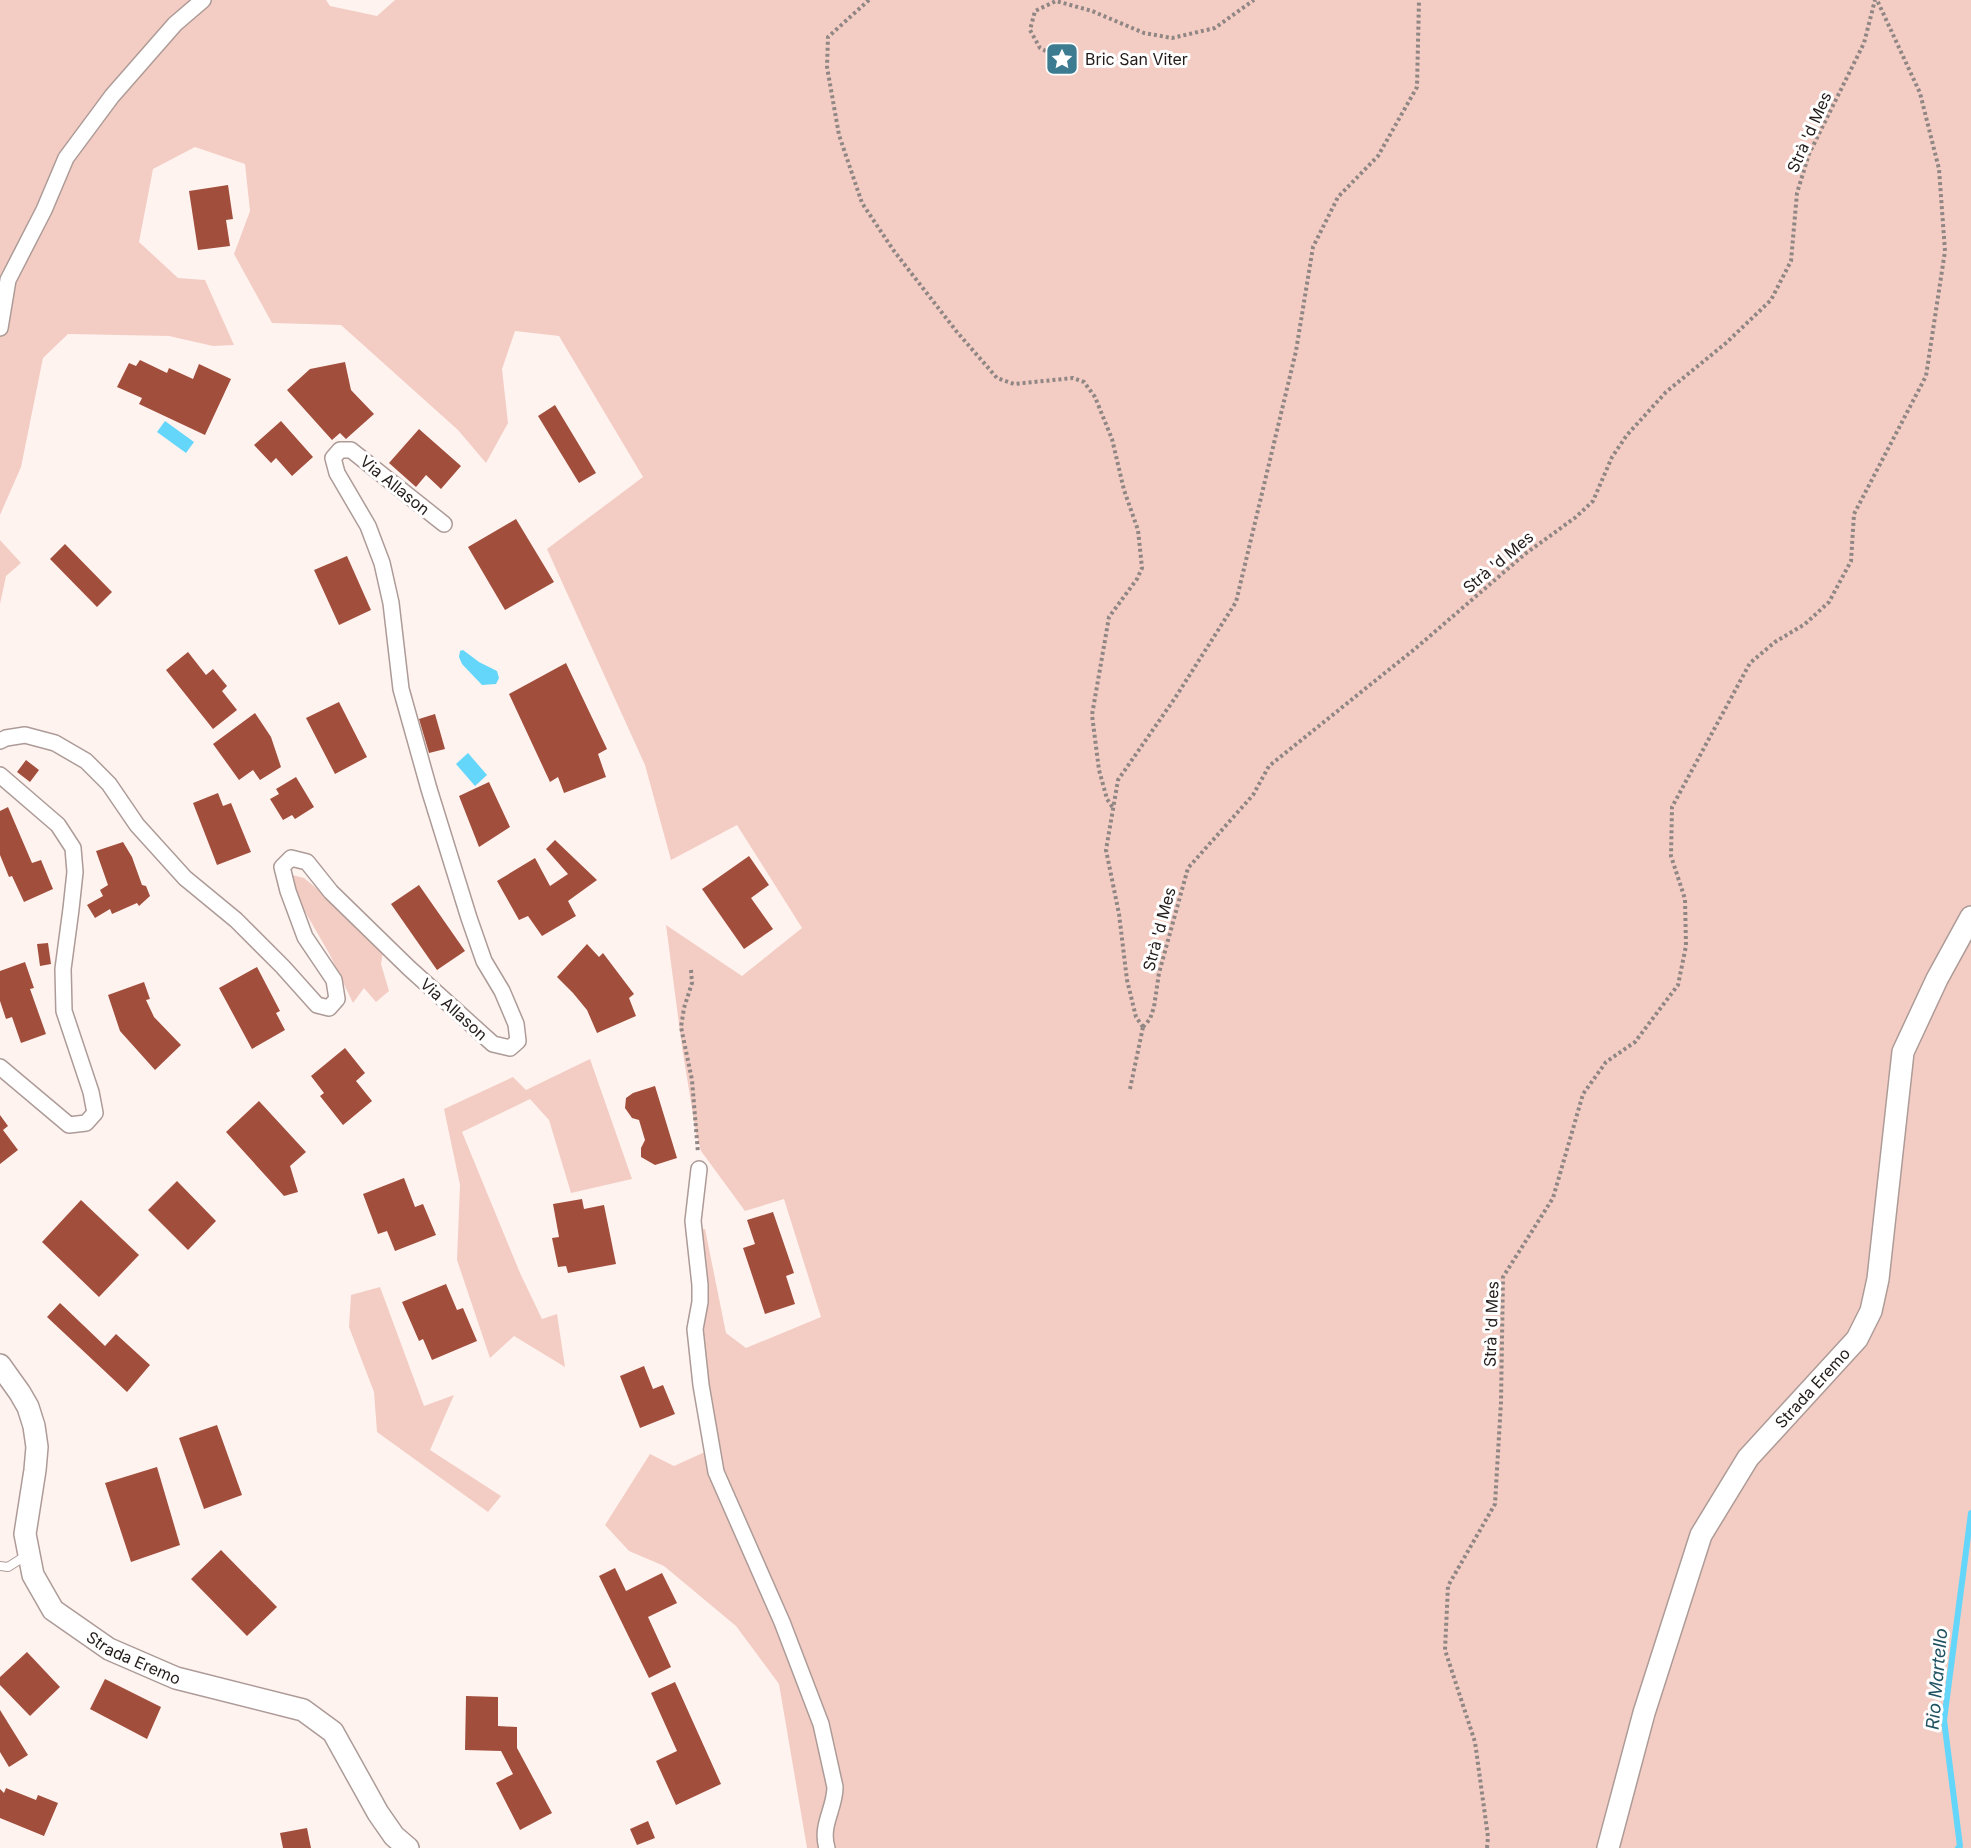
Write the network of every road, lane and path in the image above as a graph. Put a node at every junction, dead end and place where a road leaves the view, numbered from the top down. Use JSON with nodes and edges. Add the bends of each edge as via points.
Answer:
{"nodes":[{"id":1,"x":203,"y":0,"type":"edge"},
{"id":2,"x":869,"y":0,"type":"edge"},
{"id":3,"x":1254,"y":0,"type":"edge"},
{"id":4,"x":1419,"y":0,"type":"edge"},
{"id":5,"x":1876,"y":0,"type":"edge"},
{"id":6,"x":1062,"y":59,"type":"dead end"},
{"id":7,"x":0,"y":328,"type":"edge"},
{"id":8,"x":444,"y":524,"type":"dead end"},
{"id":9,"x":0,"y":741,"type":"edge"},
{"id":10,"x":0,"y":775,"type":"edge"},
{"id":11,"x":1113,"y":808,"type":"junction"},
{"id":12,"x":1971,"y":917,"type":"edge"},
{"id":13,"x":691,"y":970,"type":"dead end"},
{"id":14,"x":1143,"y":1027,"type":"junction"},
{"id":15,"x":0,"y":1067,"type":"edge"},
{"id":16,"x":1130,"y":1089,"type":"dead end"},
{"id":17,"x":699,"y":1169,"type":"joint"},
{"id":18,"x":0,"y":1365,"type":"edge"},
{"id":19,"x":29,"y":1554,"type":"junction"},
{"id":20,"x":0,"y":1566,"type":"edge"},
{"id":21,"x":408,"y":1848,"type":"edge"},
{"id":22,"x":827,"y":1848,"type":"edge"},
{"id":23,"x":1487,"y":1848,"type":"edge"},
{"id":24,"x":1608,"y":1848,"type":"edge"}],
"edges":[{"from":1,"to":7,"type":"street","via":[[175,24],[112,96],[66,158],[8,280]]},
{"from":2,"to":11,"type":"path","via":[[828,37],[827,67],[839,135],[862,203],[894,251],[997,378],[1014,384],[1073,378],[1084,382],[1095,397],[1117,452],[1138,530],[1142,568],[1109,617],[1092,716],[1100,770]]},
{"from":3,"to":6,"type":"path","via":[[1215,28],[1172,38],[1143,33],[1092,11],[1056,2],[1035,11],[1030,30],[1040,48]]},
{"from":4,"to":11,"type":"path","name":"Strà 'd Mes","via":[[1417,87],[1378,156],[1338,197],[1313,247],[1296,351],[1236,602],[1118,780]]},
{"from":5,"to":14,"type":"path","name":"Strà 'd Mes","via":[[1864,43],[1809,154],[1797,194],[1791,261],[1771,300],[1666,392],[1627,435],[1612,457],[1593,501],[1576,517],[1525,554],[1269,766],[1253,795],[1188,868],[1158,973],[1154,1007]]},
{"from":5,"to":23,"type":"path","name":"Strà 'd Mes","via":[[1920,93],[1939,169],[1945,251],[1926,376],[1854,514],[1851,561],[1829,602],[1750,663],[1672,807],[1671,856],[1685,899],[1686,946],[1678,985],[1635,1042],[1606,1062],[1583,1094],[1552,1198],[1503,1277],[1495,1504],[1448,1586],[1445,1650],[1474,1742]]},
{"from":8,"to":9,"type":"street","name":"Via Allason","via":[[351,450],[340,450],[333,458],[382,563],[401,689],[469,918],[484,961],[516,1024],[518,1041],[510,1048],[493,1044],[331,892],[307,862],[291,858],[282,867],[288,891],[305,938],[334,980],[337,999],[329,1008],[317,1005],[236,920],[185,878],[137,825],[109,783],[86,761],[55,743],[25,735]]},
{"from":10,"to":15,"type":"street","via":[[58,825],[74,848],[74,882],[63,969],[64,1011],[95,1113],[86,1123],[69,1125]]},
{"from":11,"to":14,"type":"path","name":"Strà 'd Mes","via":[[1106,850],[1127,980],[1136,1017]]},
{"from":12,"to":24,"type":"main road","name":"Strada Eremo","via":[[1903,1052],[1878,1279],[1871,1311],[1857,1339],[1748,1458],[1701,1535],[1644,1713]]},
{"from":13,"to":17,"type":"path","via":[[692,983],[681,1028],[692,1080]]},
{"from":14,"to":16,"type":"path"},
{"from":17,"to":22,"type":"street","via":[[693,1221],[700,1285],[695,1329],[716,1472],[782,1622],[821,1724],[835,1786],[824,1830]]},
{"from":18,"to":19,"type":"main road","name":"Strada Eremo","via":[[28,1407],[34,1426],[37,1448],[25,1534]]},
{"from":19,"to":20,"type":"lane","via":[[8,1567]]},
{"from":19,"to":21,"type":"main road","name":"Strada Eremo","via":[[33,1575],[53,1610],[109,1649],[176,1678],[303,1710],[333,1732],[378,1813]]}]}
